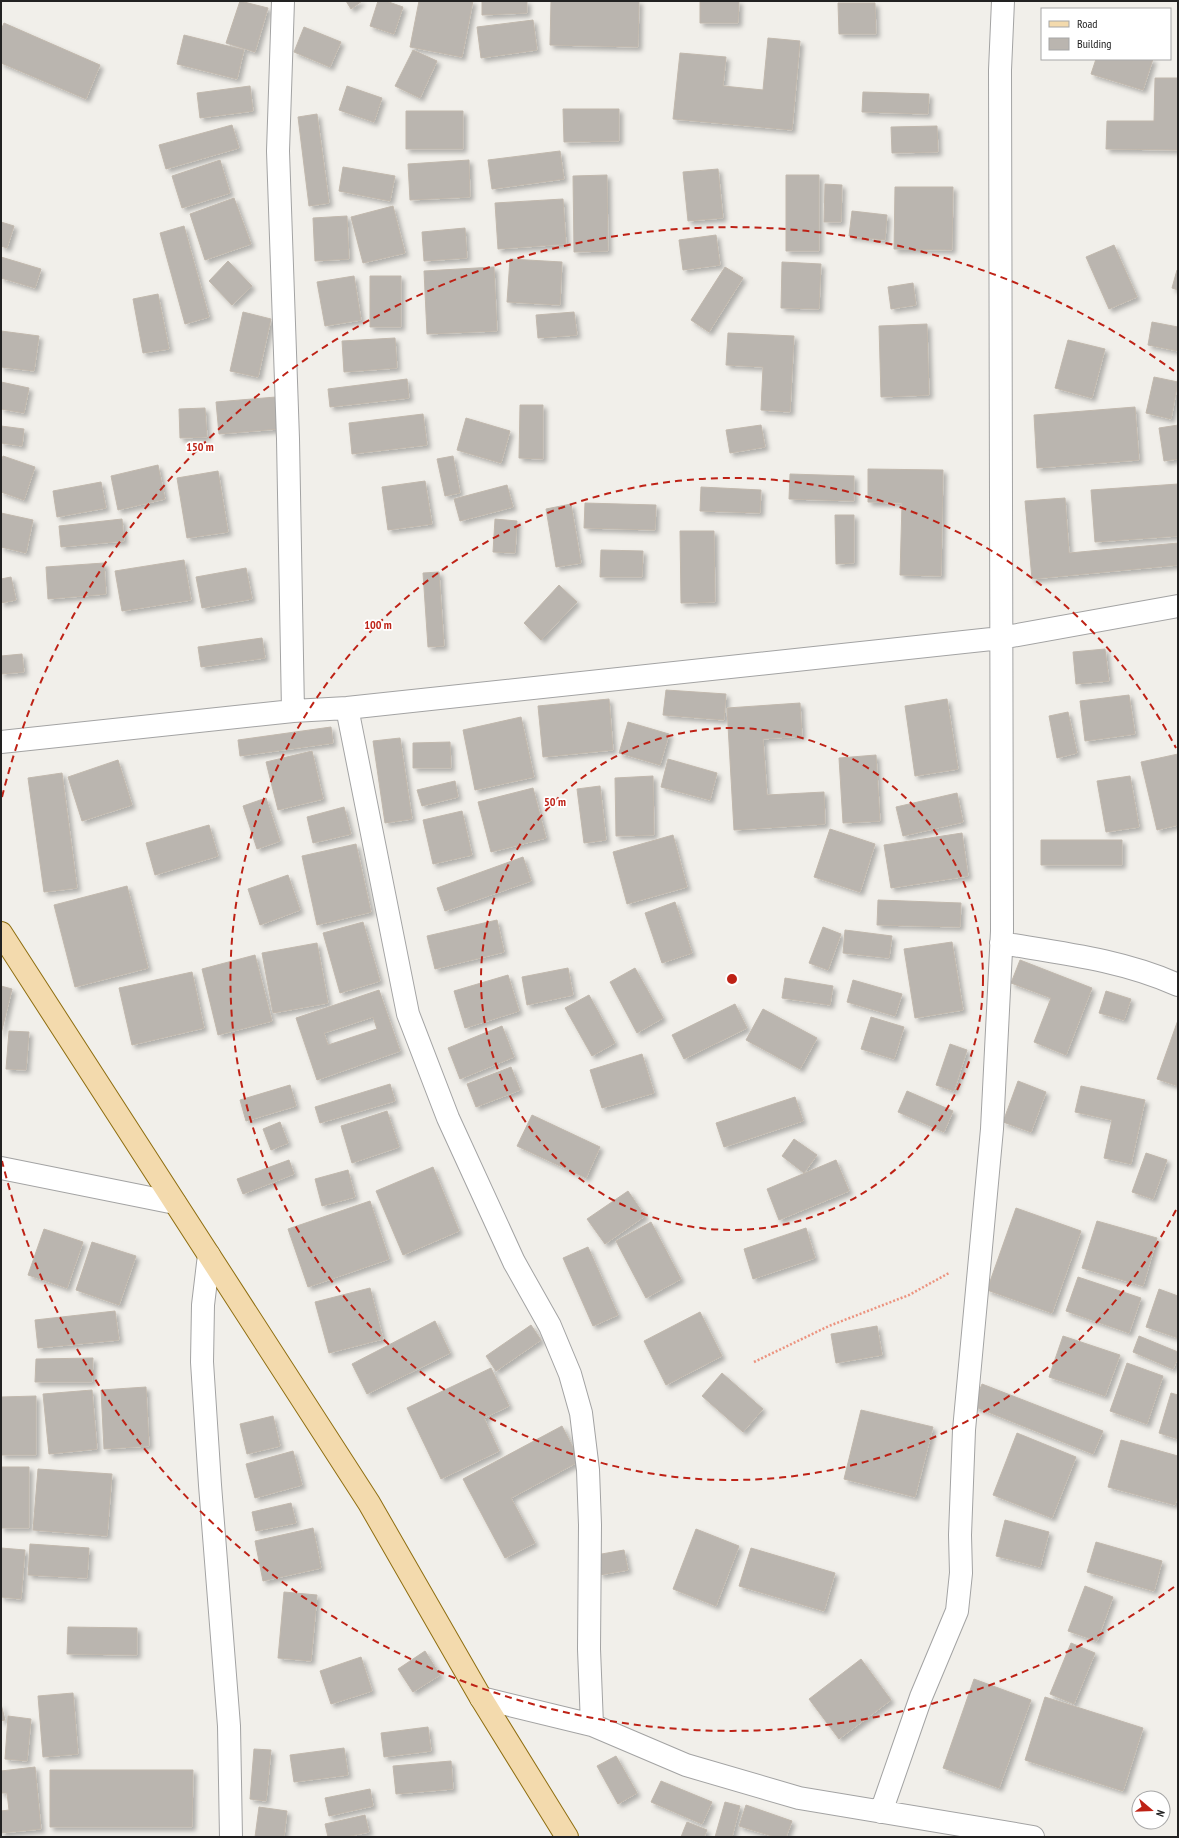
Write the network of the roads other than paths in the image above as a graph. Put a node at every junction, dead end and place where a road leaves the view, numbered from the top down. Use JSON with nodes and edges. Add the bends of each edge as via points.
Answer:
{"nodes":[{"id":1,"x":283,"y":1,"type":"edge"},
{"id":2,"x":1002,"y":1,"type":"edge"},
{"id":3,"x":1178,"y":606,"type":"edge"},
{"id":4,"x":1001,"y":638,"type":"junction"},
{"id":5,"x":347,"y":708,"type":"junction"},
{"id":6,"x":293,"y":711,"type":"junction"},
{"id":7,"x":1,"y":742,"type":"edge"},
{"id":8,"x":1,"y":933,"type":"edge"},
{"id":9,"x":1001,"y":943,"type":"junction"},
{"id":10,"x":1178,"y":985,"type":"edge"},
{"id":11,"x":1,"y":1168,"type":"edge"},
{"id":12,"x":175,"y":1203,"type":"junction"},
{"id":13,"x":209,"y":1255,"type":"junction"},
{"id":14,"x":481,"y":1698,"type":"junction"},
{"id":15,"x":592,"y":1725,"type":"junction"},
{"id":16,"x":881,"y":1812,"type":"junction"},
{"id":17,"x":231,"y":1837,"type":"edge"},
{"id":18,"x":566,"y":1837,"type":"edge"},
{"id":19,"x":1033,"y":1837,"type":"edge"}],
"edges":[{"from":1,"to":6,"type":"street","via":[[278,151],[288,431]]},
{"from":2,"to":4,"type":"street"},
{"from":3,"to":4,"type":"street"},
{"from":4,"to":5,"type":"street"},
{"from":4,"to":9,"type":"street"},
{"from":5,"to":6,"type":"street"},
{"from":5,"to":15,"type":"street","via":[[408,1014],[448,1118],[514,1262],[550,1326],[570,1374],[581,1413],[588,1470],[590,1525],[589,1649]]},
{"from":6,"to":7,"type":"street"},
{"from":8,"to":12,"type":"main road"},
{"from":9,"to":10,"type":"street","via":[[1078,955],[1162,978]]},
{"from":9,"to":16,"type":"street","via":[[992,1129],[964,1430],[961,1573],[957,1611],[921,1697]]},
{"from":11,"to":12,"type":"street"},
{"from":12,"to":13,"type":"main road"},
{"from":13,"to":14,"type":"main road","via":[[369,1504]]},
{"from":13,"to":17,"type":"street","via":[[203,1304],[202,1362],[229,1726]]},
{"from":14,"to":15,"type":"street"},
{"from":14,"to":18,"type":"main road"},
{"from":15,"to":16,"type":"street","via":[[686,1765],[719,1775],[799,1798]]},
{"from":16,"to":19,"type":"street"}]}
